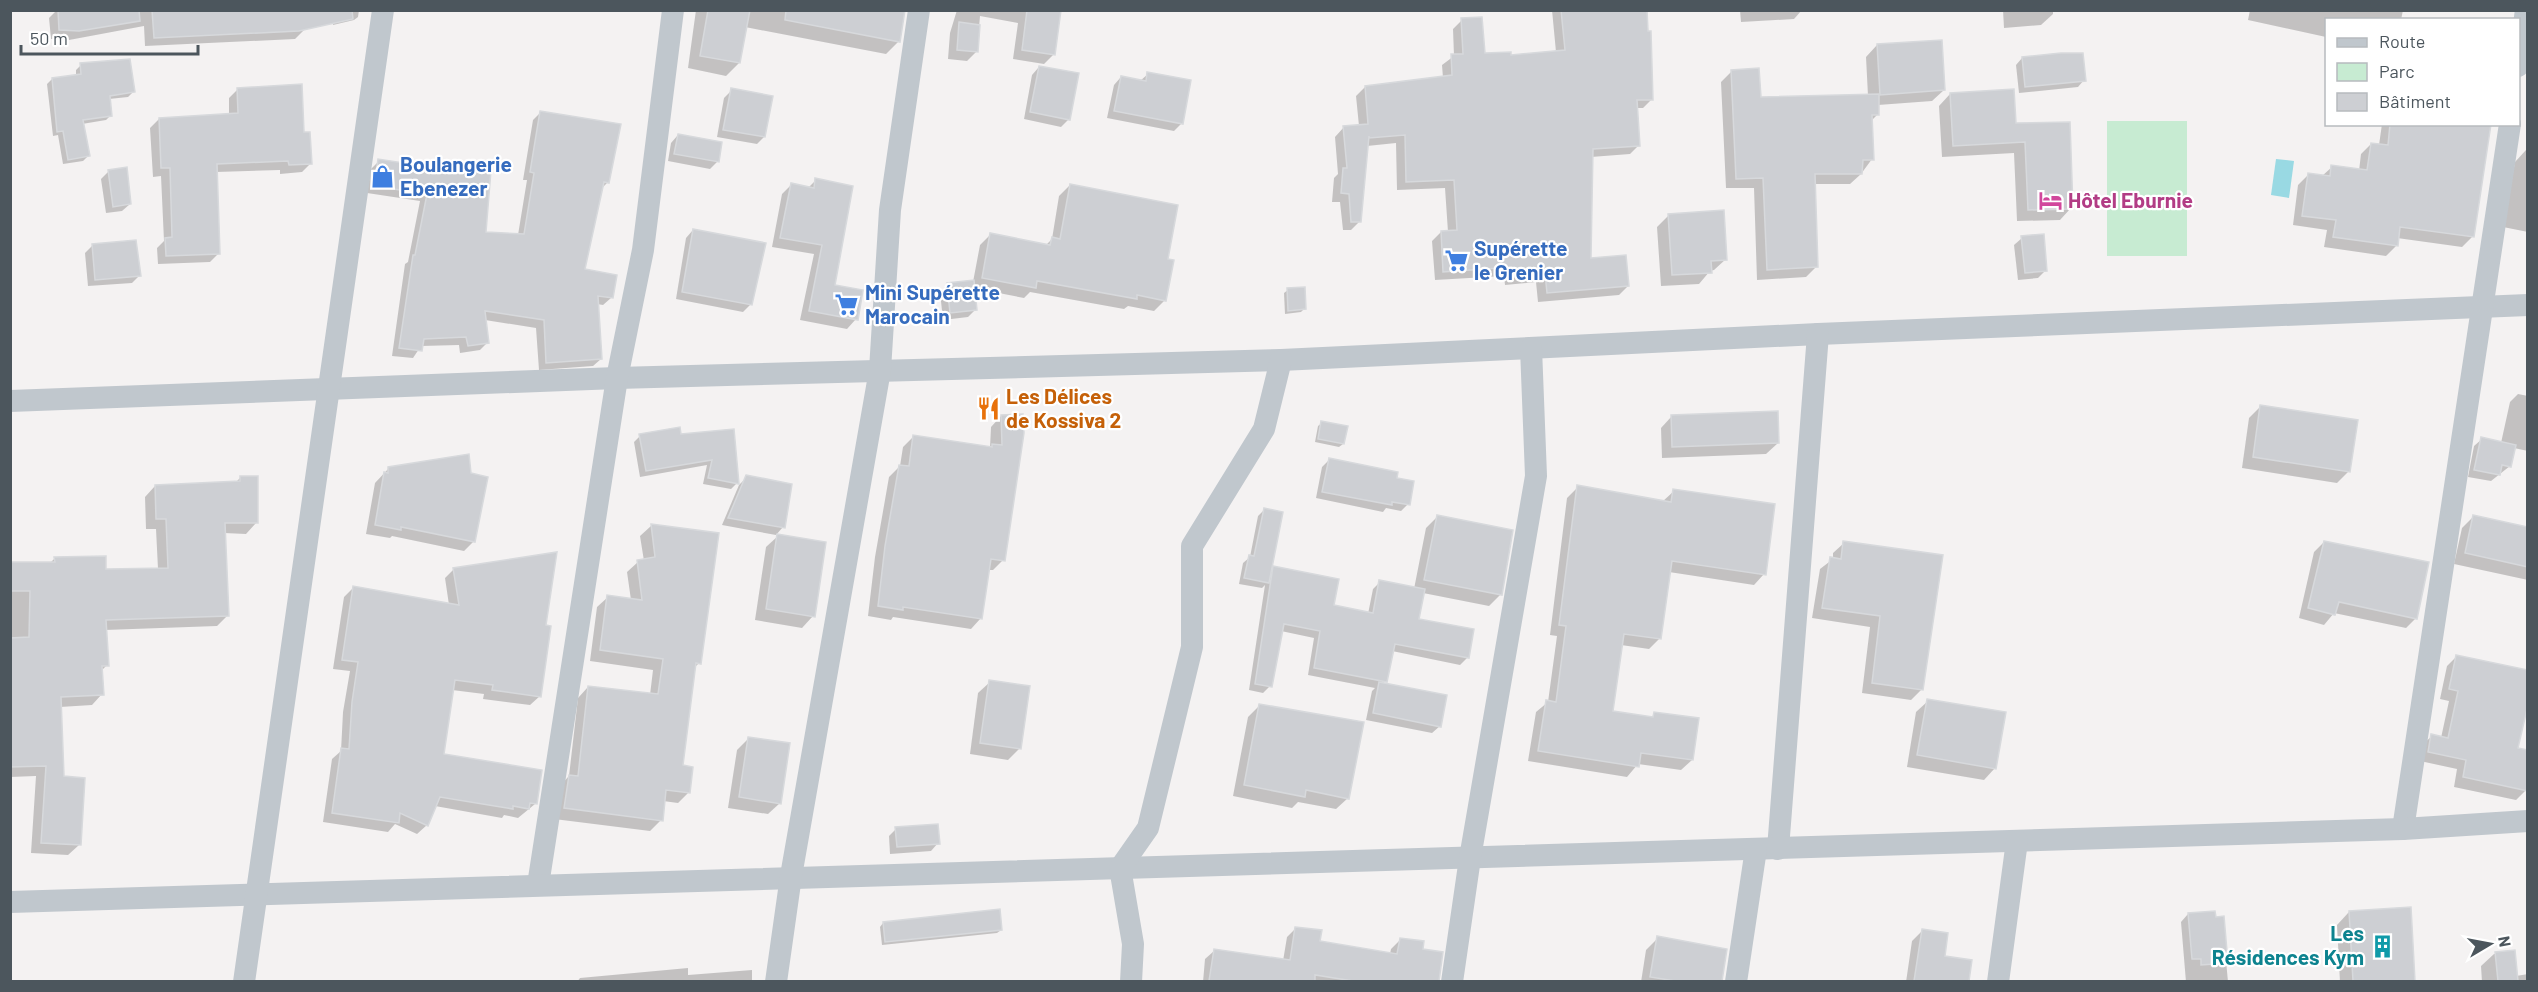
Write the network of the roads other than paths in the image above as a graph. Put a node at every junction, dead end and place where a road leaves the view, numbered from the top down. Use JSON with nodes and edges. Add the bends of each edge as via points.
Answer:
{"nodes":[{"id":1,"x":382,"y":10,"type":"edge"},
{"id":2,"x":673,"y":10,"type":"edge"},
{"id":3,"x":919,"y":10,"type":"edge"},
{"id":4,"x":2526,"y":10,"type":"edge"},
{"id":5,"x":2520,"y":52,"type":"edge"},
{"id":6,"x":2510,"y":126,"type":"edge"},
{"id":7,"x":2528,"y":305,"type":"edge"},
{"id":8,"x":2484,"y":306,"type":"junction"},
{"id":9,"x":1818,"y":334,"type":"junction"},
{"id":10,"x":1531,"y":348,"type":"junction"},
{"id":11,"x":1281,"y":360,"type":"junction"},
{"id":12,"x":880,"y":370,"type":"junction"},
{"id":13,"x":617,"y":378,"type":"junction"},
{"id":14,"x":327,"y":388,"type":"junction"},
{"id":15,"x":12,"y":408,"type":"edge"},
{"id":16,"x":2528,"y":821,"type":"edge"},
{"id":17,"x":2403,"y":829,"type":"junction"},
{"id":18,"x":2017,"y":841,"type":"junction"},
{"id":19,"x":1767,"y":849,"type":"junction"},
{"id":20,"x":1470,"y":858,"type":"junction"},
{"id":21,"x":1120,"y":868,"type":"junction"},
{"id":22,"x":791,"y":876,"type":"junction"},
{"id":23,"x":538,"y":885,"type":"junction"},
{"id":24,"x":256,"y":894,"type":"junction"},
{"id":25,"x":10,"y":902,"type":"edge"},
{"id":26,"x":244,"y":981,"type":"edge"},
{"id":27,"x":776,"y":981,"type":"edge"},
{"id":28,"x":1131,"y":981,"type":"edge"},
{"id":29,"x":1452,"y":981,"type":"edge"},
{"id":30,"x":1736,"y":981,"type":"edge"},
{"id":31,"x":1998,"y":981,"type":"edge"}],
"edges":[{"from":1,"to":14,"type":"street"},
{"from":2,"to":13,"type":"street","via":[[643,250]]},
{"from":3,"to":12,"type":"street","via":[[890,210]]},
{"from":4,"to":5,"type":"street"},
{"from":6,"to":8,"type":"street"},
{"from":7,"to":8,"type":"street"},
{"from":8,"to":9,"type":"street"},
{"from":8,"to":17,"type":"street"},
{"from":9,"to":10,"type":"street"},
{"from":9,"to":19,"type":"street"},
{"from":10,"to":11,"type":"street"},
{"from":10,"to":20,"type":"street","via":[[1536,476]]},
{"from":11,"to":12,"type":"street"},
{"from":11,"to":21,"type":"street","via":[[1264,429],[1192,546],[1192,647],[1148,828]]},
{"from":12,"to":13,"type":"street"},
{"from":12,"to":22,"type":"street"},
{"from":13,"to":14,"type":"street"},
{"from":13,"to":23,"type":"street"},
{"from":14,"to":15,"type":"street"},
{"from":14,"to":24,"type":"street"},
{"from":16,"to":17,"type":"street"},
{"from":17,"to":18,"type":"street"},
{"from":18,"to":19,"type":"street"},
{"from":18,"to":31,"type":"street"},
{"from":19,"to":20,"type":"street"},
{"from":19,"to":30,"type":"street"},
{"from":20,"to":21,"type":"street"},
{"from":20,"to":29,"type":"street"},
{"from":21,"to":22,"type":"street"},
{"from":21,"to":28,"type":"street","via":[[1133,944]]},
{"from":22,"to":23,"type":"street"},
{"from":22,"to":27,"type":"street"},
{"from":23,"to":24,"type":"street"},
{"from":24,"to":25,"type":"street"},
{"from":24,"to":26,"type":"street"}]}
